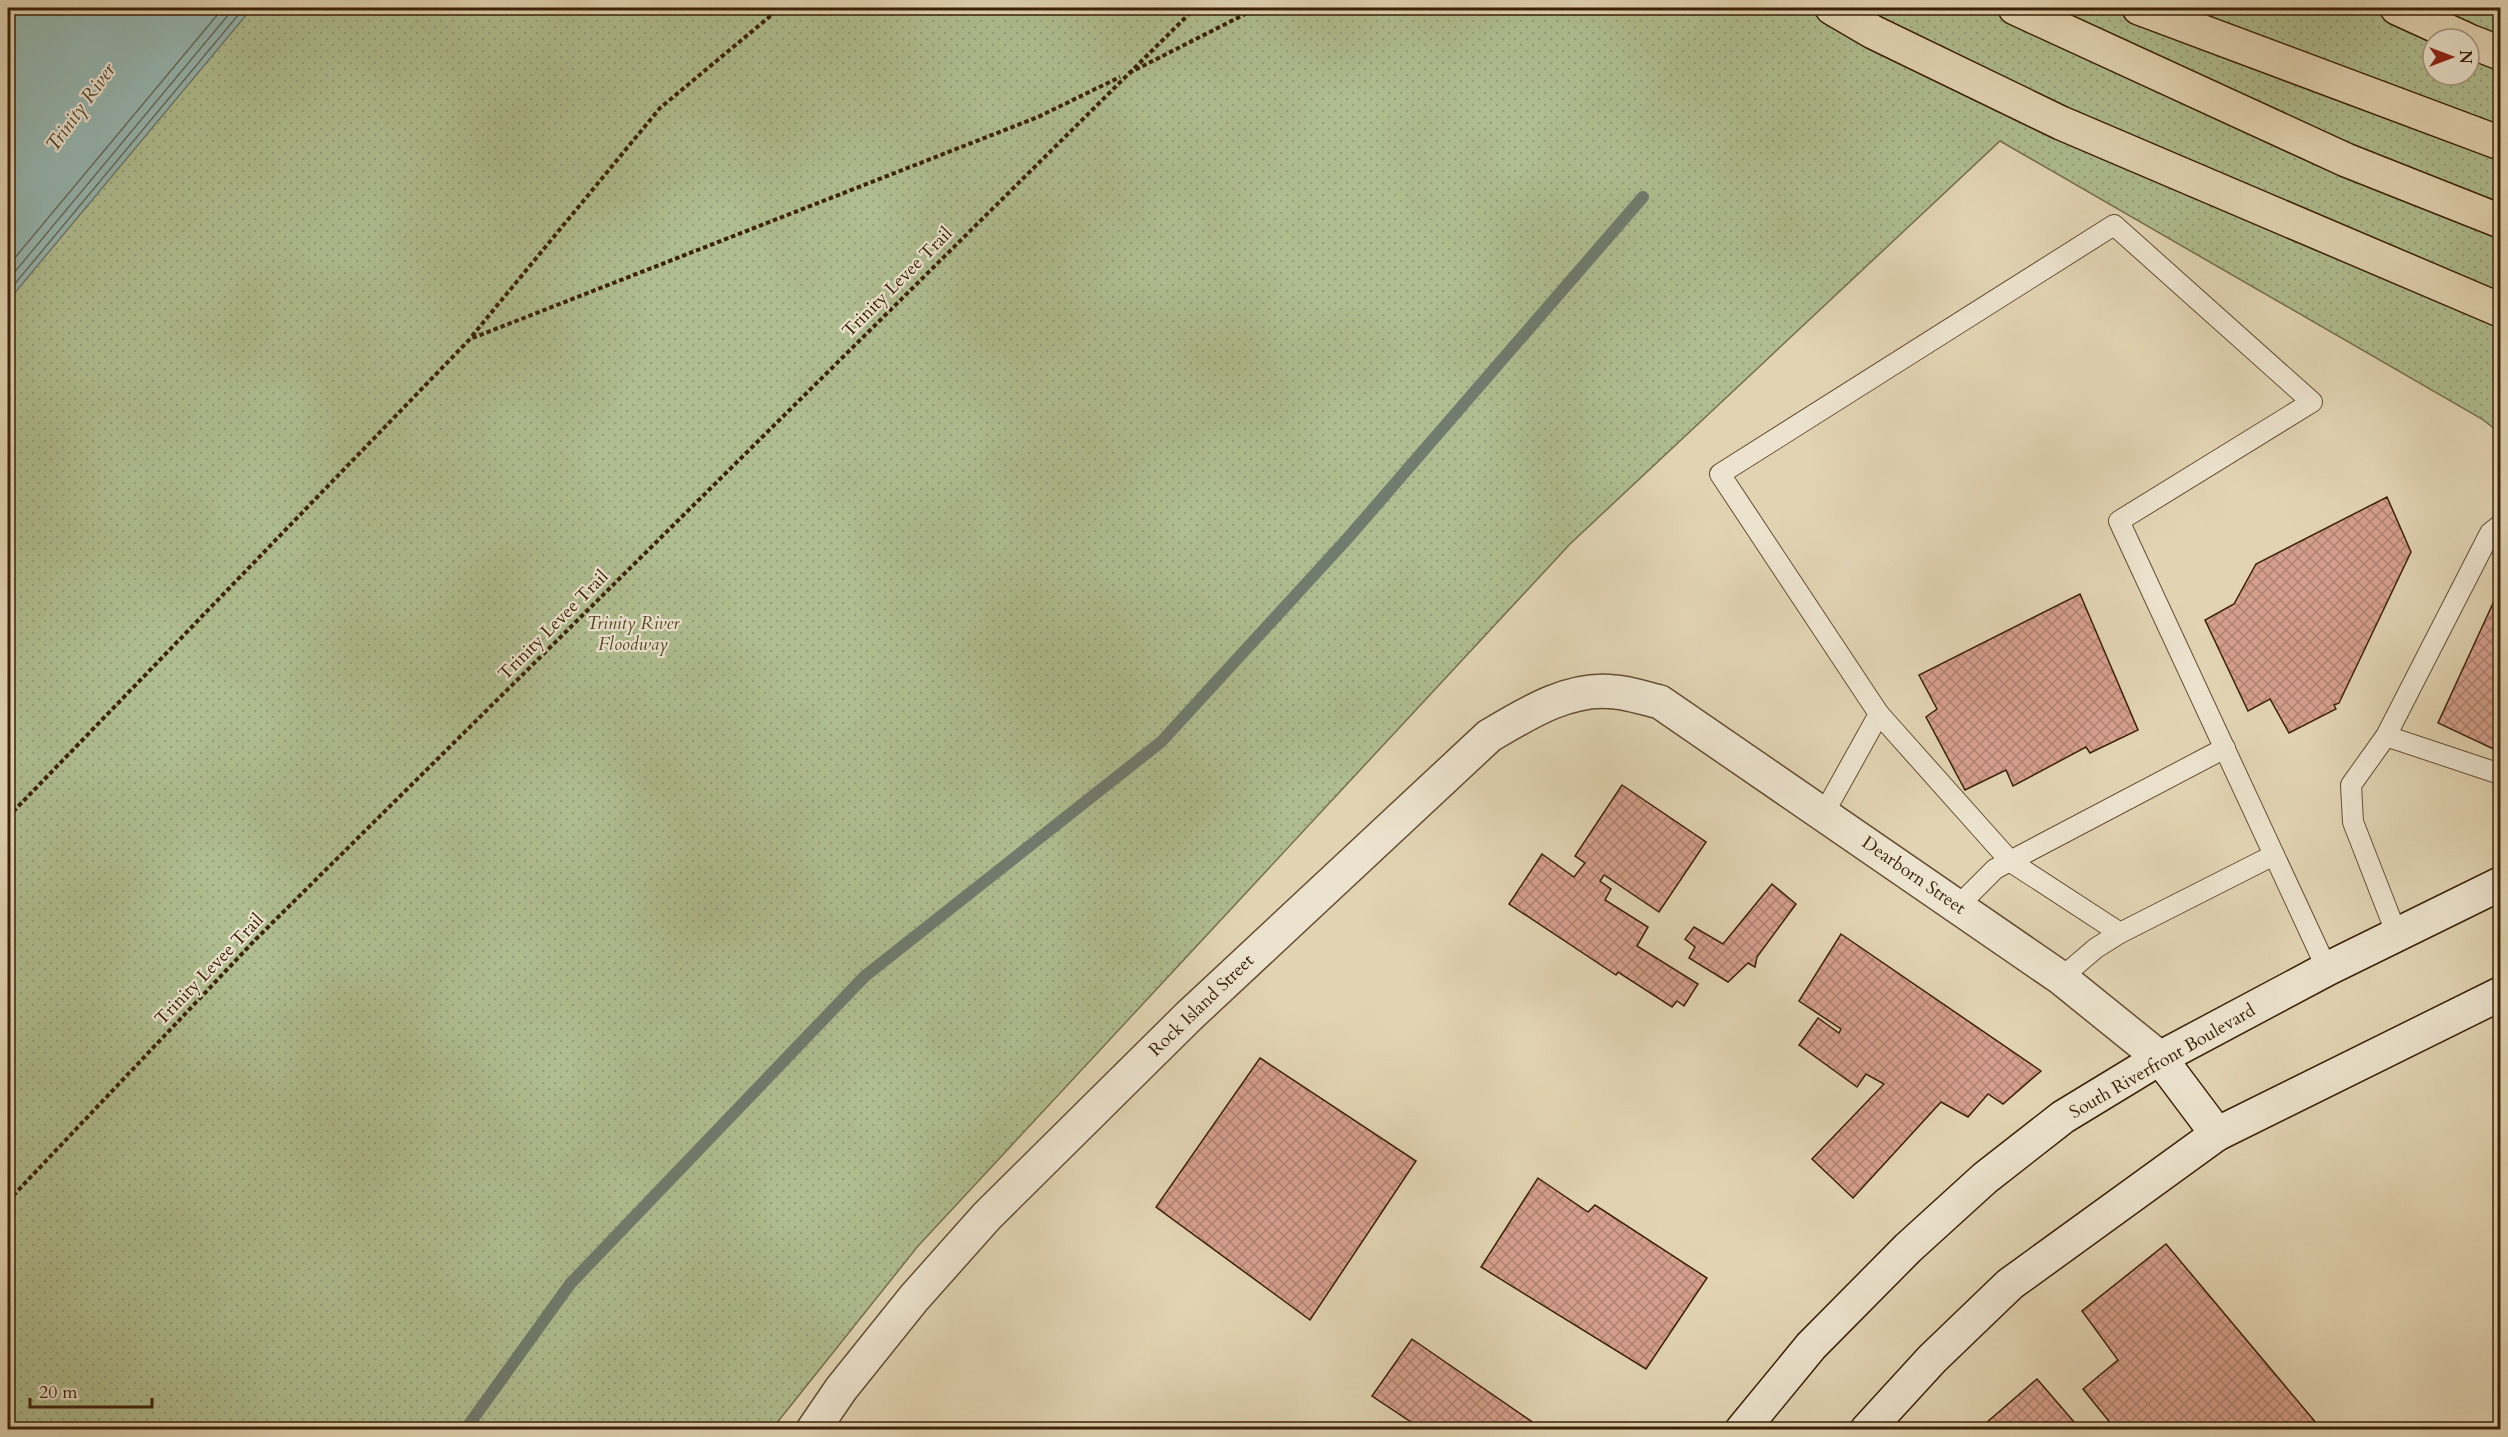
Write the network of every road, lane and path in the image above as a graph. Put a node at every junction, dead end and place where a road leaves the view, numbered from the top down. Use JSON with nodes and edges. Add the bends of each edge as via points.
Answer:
{"nodes":[{"id":1,"x":780,"y":8,"type":"edge"},
{"id":2,"x":1195,"y":8,"type":"edge"},
{"id":3,"x":1257,"y":8,"type":"edge"},
{"id":4,"x":1832,"y":8,"type":"edge"},
{"id":5,"x":2015,"y":8,"type":"edge"},
{"id":6,"x":2139,"y":8,"type":"edge"},
{"id":7,"x":2397,"y":8,"type":"edge"},
{"id":8,"x":2439,"y":27,"type":"edge"},
{"id":9,"x":2481,"y":46,"type":"edge"},
{"id":10,"x":2500,"y":53,"type":"edge"},
{"id":11,"x":1124,"y":75,"type":"junction"},
{"id":12,"x":2500,"y":143,"type":"edge"},
{"id":13,"x":2500,"y":221,"type":"edge"},
{"id":14,"x":2500,"y":310,"type":"edge"},
{"id":15,"x":470,"y":339,"type":"junction"},
{"id":16,"x":2500,"y":525,"type":"edge"},
{"id":17,"x":1660,"y":702,"type":"joint"},
{"id":18,"x":1879,"y":714,"type":"junction"},
{"id":19,"x":2386,"y":735,"type":"junction"},
{"id":20,"x":2225,"y":748,"type":"junction"},
{"id":21,"x":2500,"y":774,"type":"edge"},
{"id":22,"x":1824,"y":813,"type":"junction"},
{"id":23,"x":8,"y":817,"type":"edge"},
{"id":24,"x":2274,"y":855,"type":"junction"},
{"id":25,"x":2011,"y":861,"type":"junction"},
{"id":26,"x":2500,"y":884,"type":"edge"},
{"id":27,"x":1958,"y":906,"type":"junction"},
{"id":28,"x":2120,"y":933,"type":"junction"},
{"id":29,"x":2397,"y":935,"type":"junction"},
{"id":30,"x":2327,"y":969,"type":"junction"},
{"id":31,"x":2061,"y":978,"type":"junction"},
{"id":32,"x":2500,"y":994,"type":"edge"},
{"id":33,"x":2160,"y":1058,"type":"junction"},
{"id":34,"x":2217,"y":1134,"type":"junction"},
{"id":35,"x":8,"y":1201,"type":"edge"},
{"id":36,"x":813,"y":1430,"type":"edge"},
{"id":37,"x":1742,"y":1430,"type":"edge"},
{"id":38,"x":1867,"y":1430,"type":"edge"}],
"edges":[{"from":1,"to":15,"type":"path","name":"Trinity Levee Trail","via":[[660,108]]},
{"from":2,"to":11,"type":"path"},
{"from":3,"to":11,"type":"path","name":"Trinity Levee Trail"},
{"from":4,"to":14,"type":"highway","via":[[2050,118]]},
{"from":5,"to":13,"type":"highway","via":[[2346,160]]},
{"from":6,"to":12,"type":"highway"},
{"from":7,"to":8,"type":"highway"},
{"from":9,"to":10,"type":"highway"},
{"from":11,"to":15,"type":"path","name":"Trinity Levee Trail","via":[[1038,117]]},
{"from":11,"to":35,"type":"path","name":"Trinity Levee Trail","via":[[256,939]]},
{"from":15,"to":23,"type":"path","name":"Trinity Levee Trail"},
{"from":16,"to":19,"type":"lane","via":[[2490,533]]},
{"from":17,"to":22,"type":"main road","name":"Dearborn Street"},
{"from":17,"to":36,"type":"main road","name":"Rock Island Street","via":[[1613,691],[1576,695],[1533,709],[1489,735],[1197,1008],[987,1216],[914,1298]]},
{"from":18,"to":20,"type":"lane","via":[[1720,474],[2114,225],[2312,402],[2119,521]]},
{"from":18,"to":22,"type":"lane"},
{"from":18,"to":25,"type":"lane"},
{"from":19,"to":21,"type":"lane"},
{"from":19,"to":29,"type":"lane","via":[[2351,785],[2352,813]]},
{"from":20,"to":24,"type":"lane"},
{"from":20,"to":25,"type":"lane"},
{"from":22,"to":27,"type":"main road","name":"Dearborn Street"},
{"from":24,"to":28,"type":"lane"},
{"from":24,"to":30,"type":"lane"},
{"from":25,"to":27,"type":"lane","via":[[1995,869]]},
{"from":25,"to":28,"type":"lane"},
{"from":26,"to":29,"type":"main road","name":"South Riverfront Boulevard"},
{"from":27,"to":31,"type":"main road","name":"Dearborn Street"},
{"from":28,"to":31,"type":"lane"},
{"from":29,"to":30,"type":"main road","name":"South Riverfront Boulevard"},
{"from":30,"to":33,"type":"main road","name":"South Riverfront Boulevard"},
{"from":31,"to":33,"type":"main road","name":"Dearborn Street"},
{"from":32,"to":34,"type":"main road"},
{"from":33,"to":34,"type":"main road","name":"Dearborn Street"},
{"from":33,"to":37,"type":"main road","name":"South Riverfront Boulevard","via":[[2063,1118],[1985,1178],[1908,1248],[1811,1346]]},
{"from":34,"to":38,"type":"main road","via":[[2010,1284],[1932,1359]]}]}
